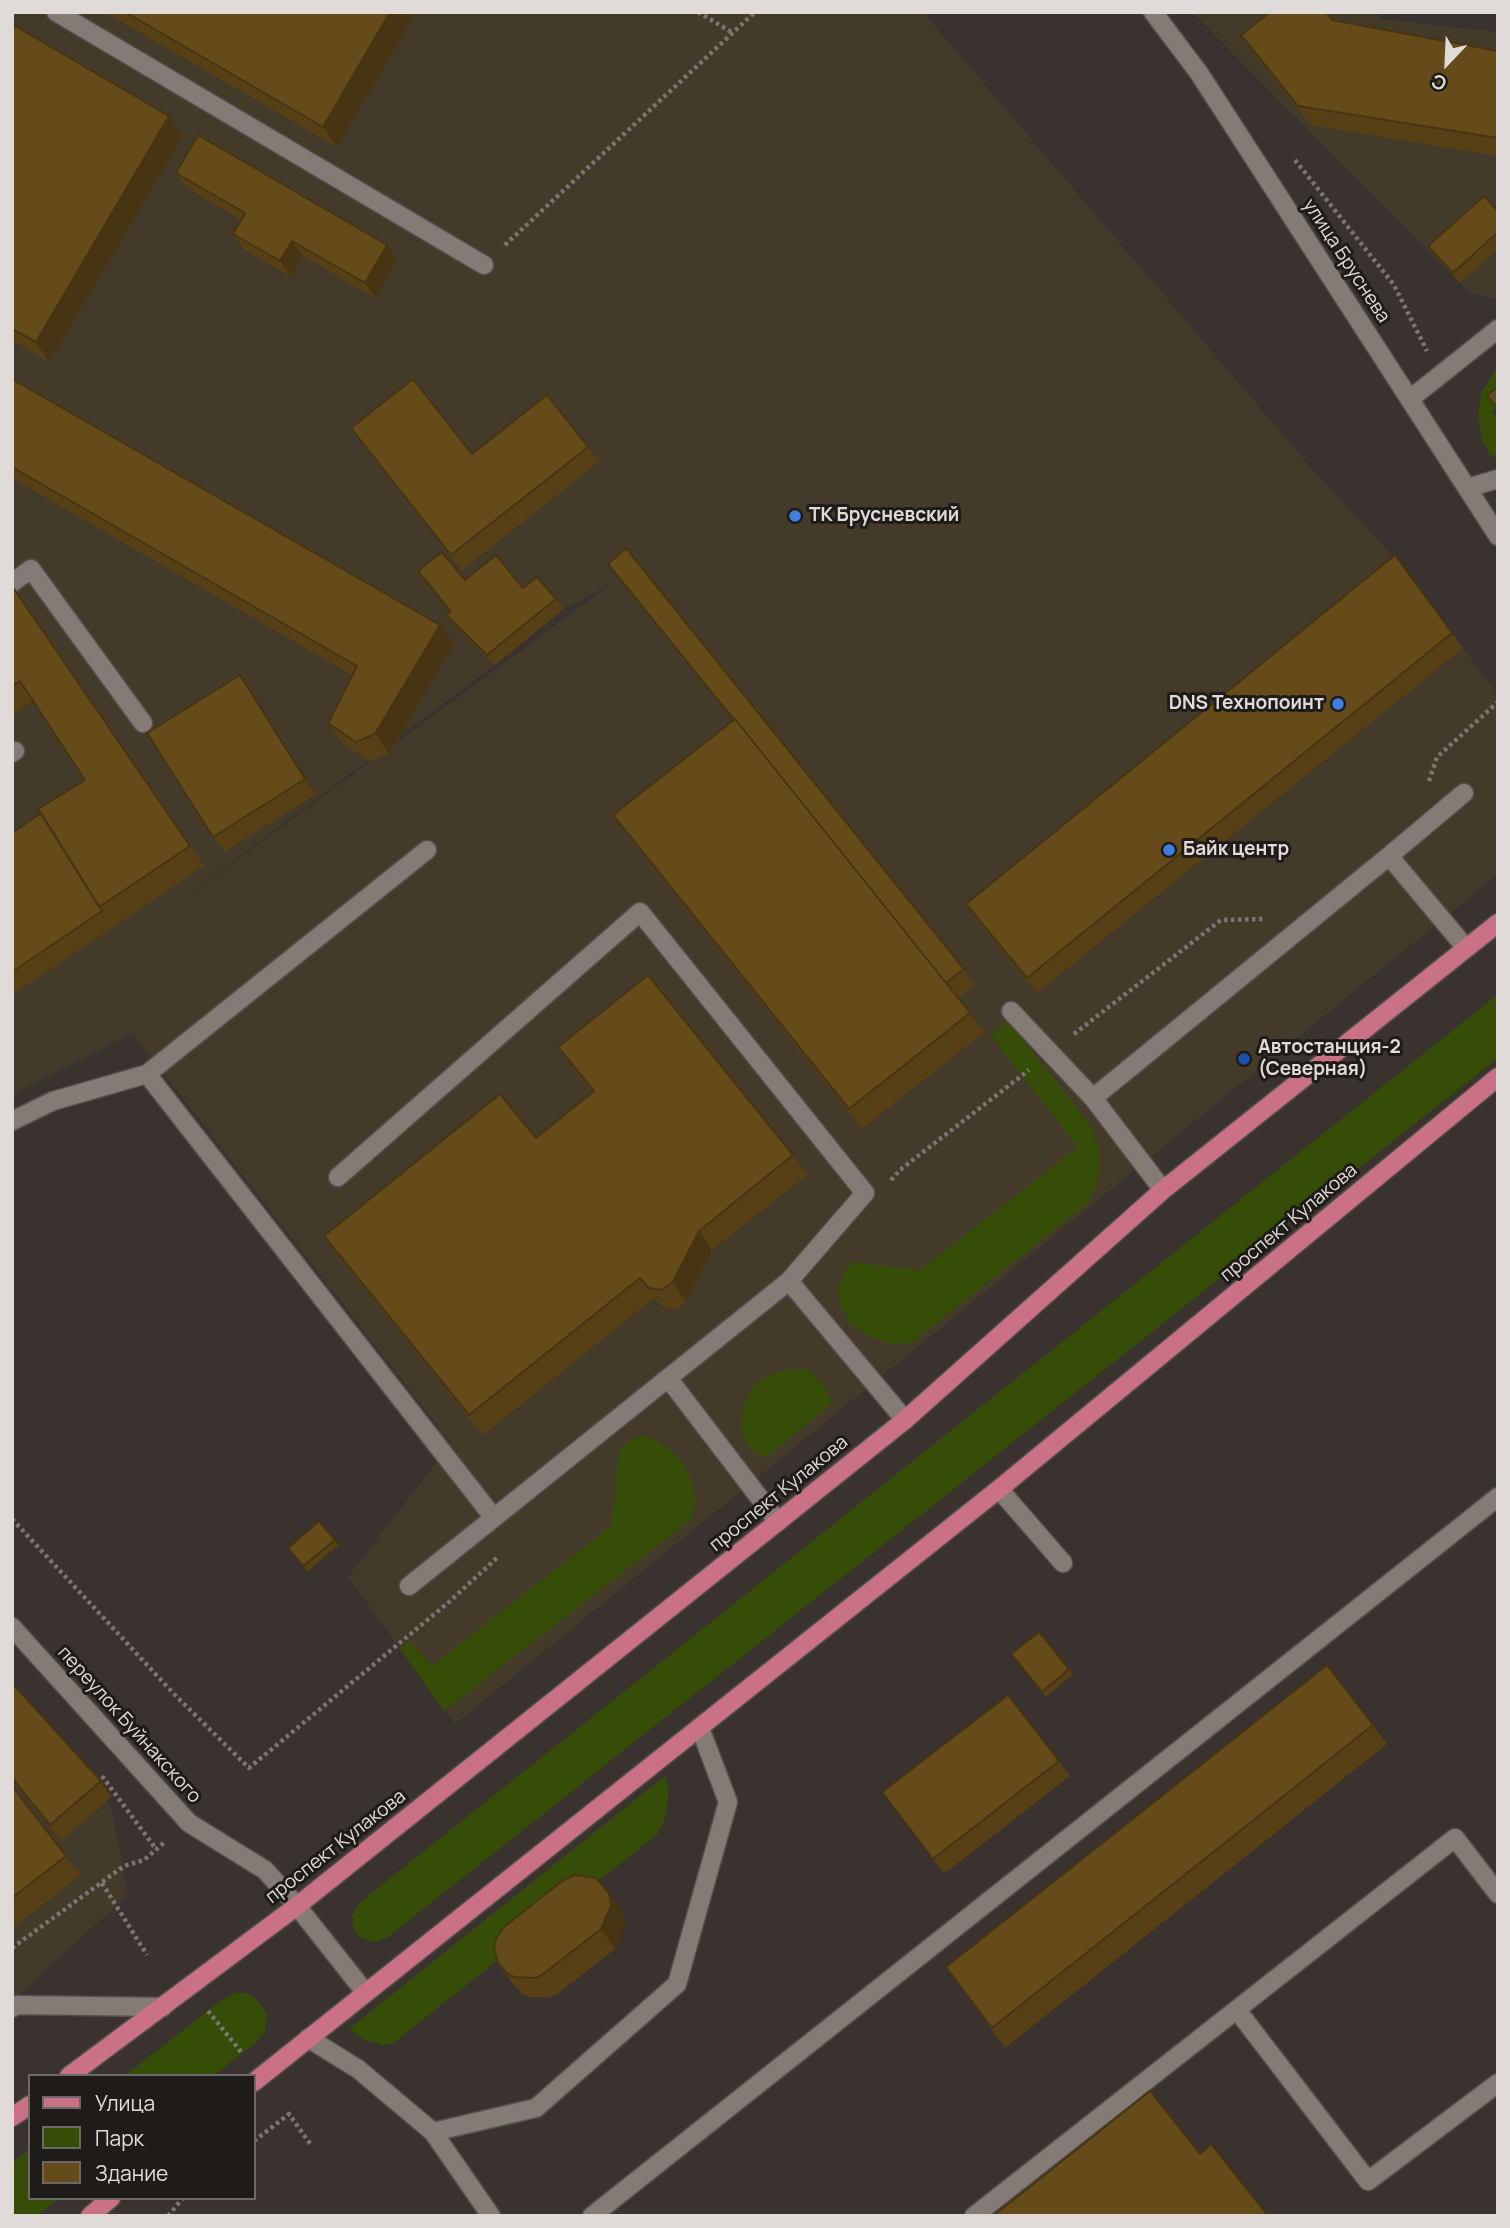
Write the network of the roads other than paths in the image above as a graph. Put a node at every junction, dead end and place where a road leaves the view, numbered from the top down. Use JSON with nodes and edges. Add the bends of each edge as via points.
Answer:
{"nodes":[{"id":1,"x":56,"y":12,"type":"edge"},
{"id":2,"x":1153,"y":12,"type":"edge"},
{"id":3,"x":484,"y":265,"type":"road end"},
{"id":4,"x":1498,"y":329,"type":"edge"},
{"id":5,"x":1410,"y":399,"type":"junction"},
{"id":6,"x":1498,"y":479,"type":"edge"},
{"id":7,"x":1467,"y":488,"type":"junction"},
{"id":8,"x":1498,"y":536,"type":"edge"},
{"id":9,"x":12,"y":583,"type":"edge"},
{"id":10,"x":144,"y":723,"type":"dead end"},
{"id":11,"x":1464,"y":793,"type":"dead end"},
{"id":12,"x":427,"y":850,"type":"dead end"},
{"id":13,"x":1389,"y":856,"type":"junction"},
{"id":14,"x":1498,"y":923,"type":"edge"},
{"id":15,"x":1466,"y":948,"type":"junction"},
{"id":16,"x":1011,"y":1012,"type":"dead end"},
{"id":17,"x":147,"y":1074,"type":"junction"},
{"id":18,"x":1498,"y":1077,"type":"edge"},
{"id":19,"x":1093,"y":1098,"type":"junction"},
{"id":20,"x":12,"y":1121,"type":"edge"},
{"id":21,"x":338,"y":1177,"type":"dead end"},
{"id":22,"x":1163,"y":1190,"type":"junction"},
{"id":23,"x":789,"y":1281,"type":"junction"},
{"id":24,"x":667,"y":1378,"type":"junction"},
{"id":25,"x":905,"y":1420,"type":"junction"},
{"id":26,"x":999,"y":1489,"type":"junction"},
{"id":27,"x":1498,"y":1497,"type":"edge"},
{"id":28,"x":494,"y":1518,"type":"junction"},
{"id":29,"x":778,"y":1522,"type":"junction"},
{"id":30,"x":1063,"y":1563,"type":"dead end"},
{"id":31,"x":409,"y":1586,"type":"dead end"},
{"id":32,"x":12,"y":1627,"type":"edge"},
{"id":33,"x":700,"y":1728,"type":"junction"},
{"id":34,"x":1498,"y":1894,"type":"edge"},
{"id":35,"x":297,"y":1906,"type":"junction"},
{"id":36,"x":365,"y":1992,"type":"junction"},
{"id":37,"x":163,"y":2007,"type":"junction"},
{"id":38,"x":12,"y":2008,"type":"edge"},
{"id":39,"x":1237,"y":2010,"type":"junction"},
{"id":40,"x":308,"y":2038,"type":"junction"},
{"id":41,"x":72,"y":2074,"type":"edge"},
{"id":42,"x":256,"y":2080,"type":"edge"},
{"id":43,"x":1498,"y":2083,"type":"edge"},
{"id":44,"x":28,"y":2106,"type":"edge"},
{"id":45,"x":12,"y":2117,"type":"edge"},
{"id":46,"x":433,"y":2132,"type":"junction"},
{"id":47,"x":109,"y":2200,"type":"edge"},
{"id":48,"x":90,"y":2216,"type":"edge"},
{"id":49,"x":491,"y":2216,"type":"edge"},
{"id":50,"x":592,"y":2216,"type":"edge"},
{"id":51,"x":974,"y":2216,"type":"edge"}],
"edges":[{"from":1,"to":3,"type":"street"},
{"from":2,"to":5,"type":"street","name":"улица Бруснева","via":[[1199,73]]},
{"from":4,"to":5,"type":"street"},
{"from":5,"to":7,"type":"street","name":"улица Бруснева"},
{"from":6,"to":7,"type":"street"},
{"from":7,"to":8,"type":"street","name":"улица Бруснева"},
{"from":9,"to":10,"type":"street","via":[[31,569]]},
{"from":11,"to":13,"type":"street"},
{"from":12,"to":17,"type":"street"},
{"from":13,"to":15,"type":"street"},
{"from":13,"to":19,"type":"street"},
{"from":14,"to":15,"type":"main road","name":"проспект Кулакова"},
{"from":15,"to":22,"type":"main road","name":"проспект Кулакова"},
{"from":16,"to":19,"type":"street"},
{"from":17,"to":20,"type":"street","via":[[53,1101]]},
{"from":17,"to":28,"type":"street"},
{"from":18,"to":26,"type":"main road","name":"проспект Кулакова"},
{"from":19,"to":22,"type":"street"},
{"from":21,"to":23,"type":"street","via":[[640,912],[865,1193]]},
{"from":22,"to":25,"type":"main road","name":"проспект Кулакова"},
{"from":23,"to":24,"type":"street"},
{"from":23,"to":25,"type":"street"},
{"from":24,"to":28,"type":"street"},
{"from":24,"to":29,"type":"street"},
{"from":25,"to":29,"type":"main road","name":"проспект Кулакова"},
{"from":26,"to":30,"type":"street"},
{"from":26,"to":33,"type":"main road","name":"проспект Кулакова"},
{"from":27,"to":50,"type":"street"},
{"from":28,"to":31,"type":"street"},
{"from":29,"to":35,"type":"main road","name":"проспект Кулакова"},
{"from":32,"to":35,"type":"street","name":"переулок Буйнакского","via":[[189,1823],[265,1870]]},
{"from":33,"to":36,"type":"main road","name":"проспект Кулакова"},
{"from":33,"to":46,"type":"street","via":[[728,1802],[677,1984],[536,2108]]},
{"from":34,"to":39,"type":"street","via":[[1455,1838]]},
{"from":35,"to":36,"type":"street","name":"переулок Буйнакского"},
{"from":35,"to":37,"type":"main road","name":"проспект Кулакова"},
{"from":36,"to":40,"type":"main road","name":"проспект Кулакова"},
{"from":37,"to":38,"type":"street"},
{"from":37,"to":41,"type":"main road","name":"проспект Кулакова"},
{"from":39,"to":43,"type":"street","via":[[1368,2181]]},
{"from":39,"to":51,"type":"street"},
{"from":40,"to":42,"type":"main road","name":"проспект Кулакова"},
{"from":40,"to":46,"type":"street","via":[[358,2069]]},
{"from":44,"to":45,"type":"main road"},
{"from":46,"to":49,"type":"street"},
{"from":47,"to":48,"type":"main road"}]}
